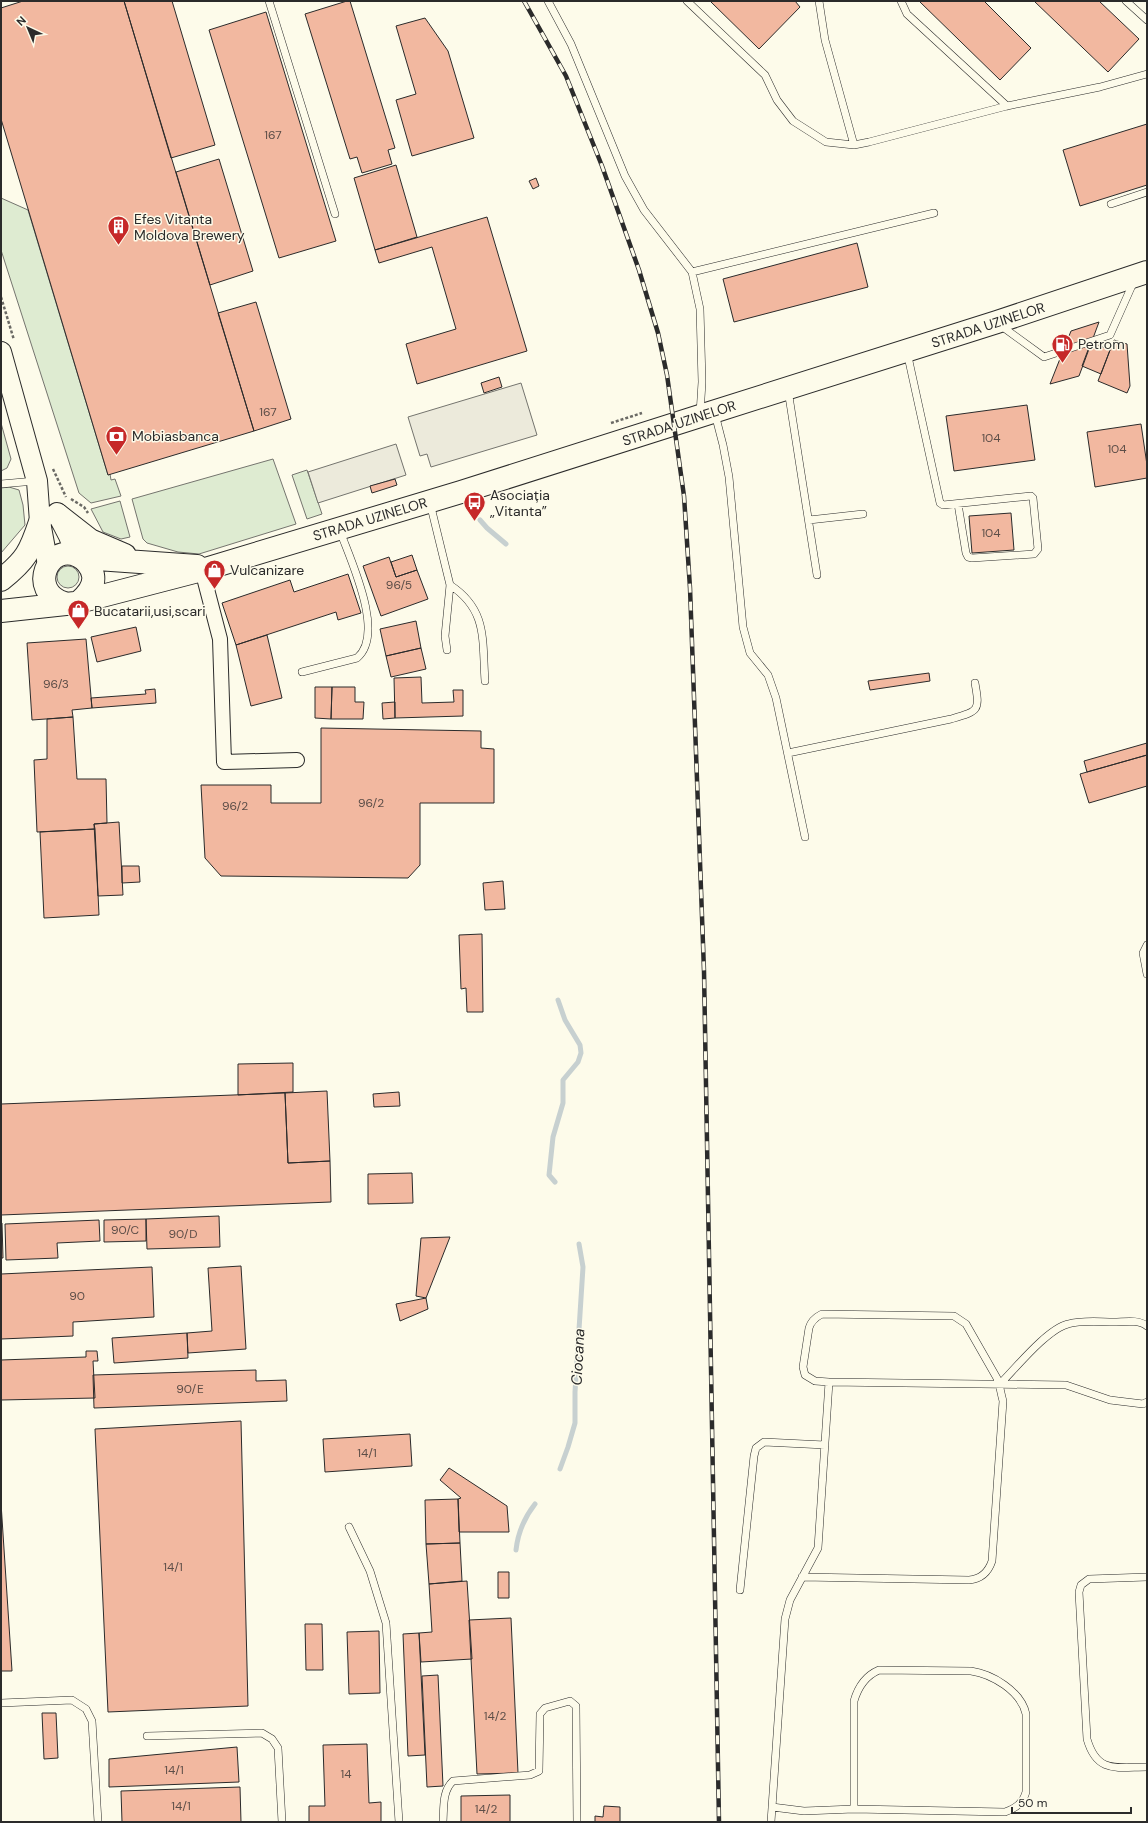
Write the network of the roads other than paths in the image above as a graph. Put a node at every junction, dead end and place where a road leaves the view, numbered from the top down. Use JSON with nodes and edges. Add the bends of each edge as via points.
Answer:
{"nodes":[{"id":1,"x":269,"y":1,"type":"edge"},
{"id":2,"x":548,"y":1,"type":"edge"},
{"id":3,"x":686,"y":1,"type":"edge"},
{"id":4,"x":819,"y":1,"type":"edge"},
{"id":5,"x":901,"y":1,"type":"edge"},
{"id":6,"x":1126,"y":1,"type":"edge"},
{"id":7,"x":1147,"y":20,"type":"edge"},
{"id":8,"x":1147,"y":74,"type":"edge"},
{"id":9,"x":1007,"y":106,"type":"junction"},
{"id":10,"x":854,"y":145,"type":"junction"},
{"id":11,"x":1147,"y":192,"type":"edge"},
{"id":12,"x":1110,"y":204,"type":"dead end"},
{"id":13,"x":934,"y":213,"type":"dead end"},
{"id":14,"x":335,"y":214,"type":"dead end"},
{"id":15,"x":692,"y":272,"type":"junction"},
{"id":16,"x":1142,"y":274,"type":"edge"},
{"id":17,"x":996,"y":322,"type":"junction"},
{"id":18,"x":8,"y":347,"type":"edge"},
{"id":19,"x":907,"y":351,"type":"junction"},
{"id":20,"x":6,"y":386,"type":"edge"},
{"id":21,"x":788,"y":388,"type":"junction"},
{"id":22,"x":707,"y":414,"type":"junction"},
{"id":23,"x":37,"y":481,"type":"junction"},
{"id":24,"x":1,"y":484,"type":"edge"},
{"id":25,"x":429,"y":501,"type":"junction"},
{"id":26,"x":958,"y":504,"type":"junction"},
{"id":27,"x":863,"y":514,"type":"dead end"},
{"id":28,"x":49,"y":519,"type":"junction"},
{"id":29,"x":809,"y":520,"type":"junction"},
{"id":30,"x":339,"y":529,"type":"junction"},
{"id":31,"x":79,"y":557,"type":"junction"},
{"id":32,"x":143,"y":561,"type":"junction"},
{"id":33,"x":46,"y":568,"type":"junction"},
{"id":34,"x":206,"y":569,"type":"junction"},
{"id":35,"x":817,"y":575,"type":"dead end"},
{"id":36,"x":1,"y":580,"type":"edge"},
{"id":37,"x":450,"y":585,"type":"junction"},
{"id":38,"x":1,"y":588,"type":"edge"},
{"id":39,"x":72,"y":602,"type":"junction"},
{"id":40,"x":1,"y":611,"type":"edge"},
{"id":41,"x":446,"y":650,"type":"dead end"},
{"id":42,"x":302,"y":672,"type":"dead end"},
{"id":43,"x":485,"y":681,"type":"dead end"},
{"id":44,"x":975,"y":683,"type":"dead end"},
{"id":45,"x":788,"y":753,"type":"junction"},
{"id":46,"x":297,"y":760,"type":"dead end"},
{"id":47,"x":805,"y":837,"type":"dead end"},
{"id":48,"x":1147,"y":945,"type":"edge"},
{"id":49,"x":1147,"y":974,"type":"edge"},
{"id":50,"x":1147,"y":1326,"type":"edge"},
{"id":51,"x":829,"y":1382,"type":"junction"},
{"id":52,"x":999,"y":1385,"type":"junction"},
{"id":53,"x":1147,"y":1402,"type":"edge"},
{"id":54,"x":825,"y":1445,"type":"junction"},
{"id":55,"x":349,"y":1527,"type":"dead end"},
{"id":56,"x":802,"y":1577,"type":"junction"},
{"id":57,"x":1147,"y":1578,"type":"edge"},
{"id":58,"x":740,"y":1590,"type":"dead end"},
{"id":59,"x":1,"y":1703,"type":"edge"},
{"id":60,"x":147,"y":1736,"type":"dead end"},
{"id":61,"x":1147,"y":1767,"type":"edge"},
{"id":62,"x":772,"y":1807,"type":"junction"},
{"id":63,"x":854,"y":1809,"type":"junction"},
{"id":64,"x":98,"y":1822,"type":"edge"},
{"id":65,"x":282,"y":1822,"type":"edge"},
{"id":66,"x":399,"y":1822,"type":"edge"},
{"id":67,"x":443,"y":1822,"type":"edge"},
{"id":68,"x":577,"y":1822,"type":"edge"},
{"id":69,"x":771,"y":1822,"type":"edge"}],
"edges":[{"from":1,"to":14,"type":"lane"},
{"from":2,"to":15,"type":"lane","via":[[571,44],[625,176],[644,210]]},
{"from":3,"to":10,"type":"lane","via":[[765,75],[777,100],[793,121],[826,142]]},
{"from":4,"to":10,"type":"lane","via":[[825,40]]},
{"from":5,"to":9,"type":"lane","via":[[906,14]]},
{"from":6,"to":7,"type":"lane"},
{"from":8,"to":9,"type":"lane","via":[[1100,87]]},
{"from":9,"to":10,"type":"lane"},
{"from":11,"to":12,"type":"lane"},
{"from":13,"to":15,"type":"lane"},
{"from":15,"to":22,"type":"lane","via":[[700,310],[702,382]]},
{"from":16,"to":17,"type":"main road","name":"STRADA UZINELOR"},
{"from":16,"to":17,"type":"lane","via":[[1110,335],[1044,357]]},
{"from":17,"to":19,"type":"main road","name":"STRADA UZINELOR"},
{"from":18,"to":20,"type":"main road"},
{"from":19,"to":21,"type":"main road","name":"STRADA UZINELOR"},
{"from":19,"to":26,"type":"lane","via":[[940,503]]},
{"from":20,"to":23,"type":"main road"},
{"from":21,"to":22,"type":"main road","name":"STRADA UZINELOR"},
{"from":21,"to":29,"type":"lane"},
{"from":22,"to":25,"type":"main road","name":"STRADA UZINELOR"},
{"from":22,"to":45,"type":"lane","via":[[723,445],[729,478],[743,627],[750,653],[772,684]]},
{"from":23,"to":24,"type":"lane"},
{"from":23,"to":28,"type":"main road"},
{"from":25,"to":30,"type":"main road","name":"STRADA UZINELOR"},
{"from":25,"to":37,"type":"lane"},
{"from":26,"to":26,"type":"lane","via":[[968,557],[1034,554],[1038,549],[1031,496]]},
{"from":27,"to":29,"type":"lane"},
{"from":28,"to":31,"type":"main road","via":[[69,536]]},
{"from":28,"to":32,"type":"main road","via":[[106,548]]},
{"from":28,"to":33,"type":"main road"},
{"from":28,"to":36,"type":"main road","via":[[22,562]]},
{"from":29,"to":35,"type":"lane"},
{"from":30,"to":34,"type":"main road","name":"STRADA UZINELOR"},
{"from":30,"to":42,"type":"lane","via":[[366,608],[366,646],[357,658]]},
{"from":31,"to":32,"type":"main road","name":"STRADA UZINELOR"},
{"from":31,"to":33,"type":"main road","via":[[60,556]]},
{"from":31,"to":39,"type":"main road","via":[[88,563],[93,577],[90,591]]},
{"from":32,"to":34,"type":"main road","name":"STRADA UZINELOR"},
{"from":33,"to":38,"type":"main road"},
{"from":33,"to":39,"type":"main road","via":[[47,592],[58,601]]},
{"from":34,"to":39,"type":"main road","name":"STRADA UZINELOR"},
{"from":34,"to":46,"type":"street","via":[[220,639],[224,762]]},
{"from":37,"to":41,"type":"lane"},
{"from":37,"to":43,"type":"lane","via":[[469,601],[479,618]]},
{"from":39,"to":40,"type":"main road","name":"STRADA UZINELOR"},
{"from":44,"to":45,"type":"lane","via":[[978,704],[970,713]]},
{"from":45,"to":47,"type":"lane"},
{"from":48,"to":49,"type":"lane","via":[[1143,953]]},
{"from":50,"to":52,"type":"lane","via":[[1136,1322],[1066,1324],[1047,1337]]},
{"from":51,"to":52,"type":"lane"},
{"from":51,"to":52,"type":"lane","via":[[815,1381],[804,1372],[810,1323],[822,1314],[954,1316],[966,1324]]},
{"from":51,"to":54,"type":"lane"},
{"from":52,"to":53,"type":"lane","via":[[1066,1386],[1110,1400],[1142,1404]]},
{"from":52,"to":56,"type":"lane","via":[[1003,1401],[992,1561],[988,1572],[969,1580]]},
{"from":54,"to":56,"type":"lane","via":[[818,1548]]},
{"from":54,"to":58,"type":"lane","via":[[764,1442],[756,1448]]},
{"from":55,"to":66,"type":"lane","via":[[370,1571],[386,1623]]},
{"from":56,"to":62,"type":"lane","via":[[790,1600],[785,1619]]},
{"from":57,"to":61,"type":"lane","via":[[1089,1579],[1081,1585],[1079,1592],[1087,1739],[1090,1751],[1099,1762],[1111,1767]]},
{"from":59,"to":64,"type":"lane","via":[[72,1700],[86,1709],[92,1721]]},
{"from":60,"to":65,"type":"lane","via":[[262,1733],[272,1739],[278,1748]]},
{"from":62,"to":63,"type":"lane","via":[[804,1811]]},
{"from":62,"to":69,"type":"lane"},
{"from":63,"to":63,"type":"lane","via":[[1005,1812],[1013,1809],[1024,1799],[1026,1792],[1024,1705],[1006,1687],[981,1672],[879,1670],[871,1674],[863,1681],[854,1701]]},
{"from":67,"to":68,"type":"lane","via":[[445,1797],[453,1781],[530,1775],[539,1771],[540,1714],[545,1708],[570,1700],[576,1706]]}]}
